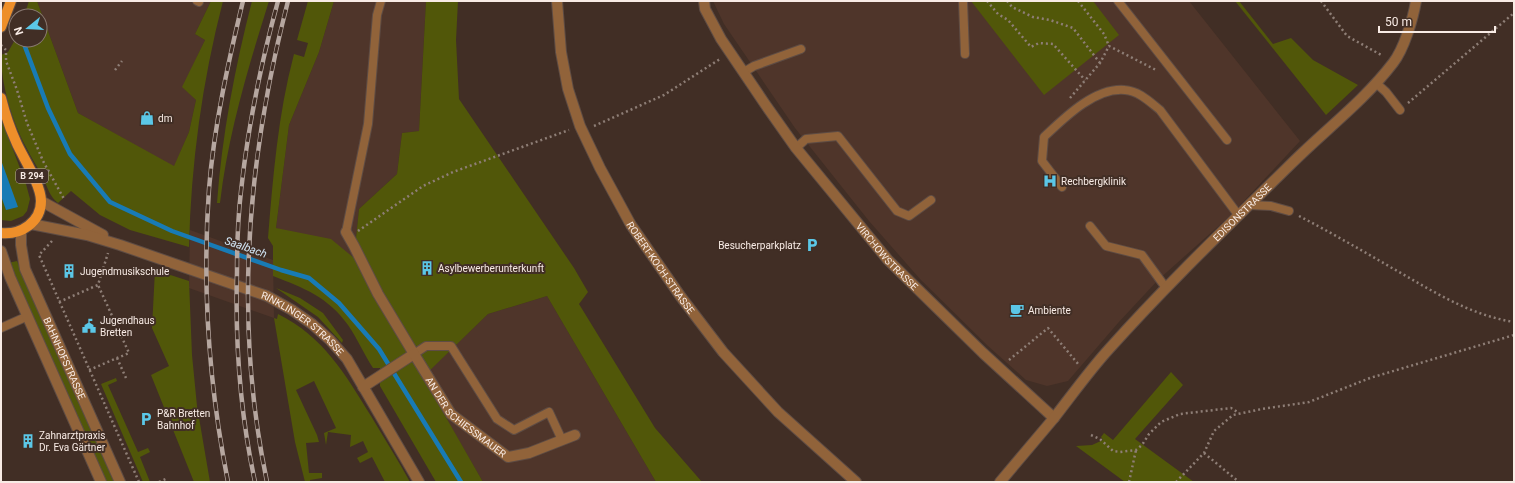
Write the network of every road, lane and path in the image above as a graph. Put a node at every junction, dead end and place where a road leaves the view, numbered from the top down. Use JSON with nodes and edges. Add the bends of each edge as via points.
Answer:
{"nodes":[{"id":1,"x":11,"y":1,"type":"edge"},
{"id":2,"x":381,"y":1,"type":"edge"},
{"id":3,"x":557,"y":1,"type":"edge"},
{"id":4,"x":704,"y":1,"type":"edge"},
{"id":5,"x":963,"y":1,"type":"edge"},
{"id":6,"x":987,"y":1,"type":"edge"},
{"id":7,"x":1007,"y":1,"type":"edge"},
{"id":8,"x":1078,"y":1,"type":"edge"},
{"id":9,"x":1118,"y":1,"type":"edge"},
{"id":10,"x":1320,"y":1,"type":"edge"},
{"id":11,"x":1416,"y":1,"type":"edge"},
{"id":12,"x":1514,"y":13,"type":"edge"},
{"id":13,"x":1,"y":27,"type":"edge"},
{"id":14,"x":1,"y":45,"type":"edge"},
{"id":15,"x":1109,"y":46,"type":"junction"},
{"id":16,"x":801,"y":49,"type":"dead end"},
{"id":17,"x":731,"y":53,"type":"junction"},
{"id":18,"x":965,"y":54,"type":"dead end"},
{"id":19,"x":122,"y":61,"type":"dead end"},
{"id":20,"x":1394,"y":62,"type":"junction"},
{"id":21,"x":1100,"y":63,"type":"junction"},
{"id":22,"x":115,"y":70,"type":"dead end"},
{"id":23,"x":1156,"y":70,"type":"dead end"},
{"id":24,"x":744,"y":72,"type":"junction"},
{"id":25,"x":1085,"y":80,"type":"junction"},
{"id":26,"x":1376,"y":83,"type":"junction"},
{"id":27,"x":1,"y":98,"type":"edge"},
{"id":28,"x":1400,"y":110,"type":"joint"},
{"id":29,"x":1068,"y":115,"type":"junction"},
{"id":30,"x":598,"y":124,"type":"dead end"},
{"id":31,"x":573,"y":128,"type":"dead end"},
{"id":32,"x":1227,"y":140,"type":"dead end"},
{"id":33,"x":796,"y":148,"type":"junction"},
{"id":34,"x":1062,"y":187,"type":"dead end"},
{"id":35,"x":931,"y":200,"type":"dead end"},
{"id":36,"x":41,"y":201,"type":"junction"},
{"id":37,"x":65,"y":201,"type":"dead end"},
{"id":38,"x":1249,"y":205,"type":"junction"},
{"id":39,"x":1289,"y":211,"type":"joint"},
{"id":40,"x":1239,"y":216,"type":"junction"},
{"id":41,"x":31,"y":224,"type":"junction"},
{"id":42,"x":1090,"y":226,"type":"dead end"},
{"id":43,"x":21,"y":231,"type":"junction"},
{"id":44,"x":346,"y":232,"type":"joint"},
{"id":45,"x":1,"y":233,"type":"edge"},
{"id":46,"x":56,"y":236,"type":"dead end"},
{"id":47,"x":120,"y":245,"type":"junction"},
{"id":48,"x":354,"y":246,"type":"junction"},
{"id":49,"x":1,"y":251,"type":"edge"},
{"id":50,"x":108,"y":253,"type":"dead end"},
{"id":51,"x":98,"y":285,"type":"junction"},
{"id":52,"x":1166,"y":288,"type":"junction"},
{"id":53,"x":59,"y":302,"type":"junction"},
{"id":54,"x":28,"y":316,"type":"junction"},
{"id":55,"x":1514,"y":322,"type":"edge"},
{"id":56,"x":1,"y":328,"type":"edge"},
{"id":57,"x":1514,"y":335,"type":"edge"},
{"id":58,"x":410,"y":357,"type":"junction"},
{"id":59,"x":117,"y":358,"type":"junction"},
{"id":60,"x":999,"y":368,"type":"junction"},
{"id":61,"x":89,"y":370,"type":"junction"},
{"id":62,"x":1087,"y":375,"type":"junction"},
{"id":63,"x":126,"y":378,"type":"dead end"},
{"id":64,"x":363,"y":387,"type":"junction"},
{"id":65,"x":1240,"y":414,"type":"junction"},
{"id":66,"x":1054,"y":418,"type":"junction"},
{"id":67,"x":575,"y":435,"type":"dead end"},
{"id":68,"x":1092,"y":435,"type":"dead end"},
{"id":69,"x":562,"y":440,"type":"junction"},
{"id":70,"x":1136,"y":450,"type":"junction"},
{"id":71,"x":1204,"y":453,"type":"junction"},
{"id":72,"x":168,"y":478,"type":"dead end"},
{"id":73,"x":101,"y":482,"type":"edge"},
{"id":74,"x":120,"y":482,"type":"edge"},
{"id":75,"x":139,"y":482,"type":"edge"},
{"id":76,"x":159,"y":482,"type":"edge"},
{"id":77,"x":419,"y":482,"type":"edge"},
{"id":78,"x":856,"y":482,"type":"edge"},
{"id":79,"x":1000,"y":482,"type":"edge"},
{"id":80,"x":1129,"y":482,"type":"edge"},
{"id":81,"x":1176,"y":482,"type":"edge"},
{"id":82,"x":1239,"y":482,"type":"edge"}],
"edges":[{"from":1,"to":13,"type":"main road"},
{"from":2,"to":44,"type":"lane","via":[[377,15],[368,124]]},
{"from":3,"to":78,"type":"street","name":"ROBERT-KOCH-STRASSE","via":[[561,52],[568,89],[580,126],[631,225],[723,352],[778,412]]},
{"from":4,"to":17,"type":"street","name":"VIRCHOWSTRASSE","via":[[705,9]]},
{"from":5,"to":18,"type":"lane"},
{"from":6,"to":25,"type":"path","via":[[998,14],[1008,20],[1031,47],[1039,43],[1053,44]]},
{"from":7,"to":21,"type":"path","via":[[1033,17],[1072,28]]},
{"from":8,"to":15,"type":"path","via":[[1104,34]]},
{"from":9,"to":32,"type":"lane"},
{"from":10,"to":20,"type":"path","via":[[1347,36]]},
{"from":11,"to":20,"type":"street","name":"EDISONSTRASSE","via":[[1411,23]]},
{"from":12,"to":28,"type":"path"},
{"from":14,"to":37,"type":"path","via":[[6,50],[6,61],[27,123]]},
{"from":15,"to":21,"type":"path"},
{"from":15,"to":23,"type":"path"},
{"from":16,"to":24,"type":"lane"},
{"from":17,"to":24,"type":"street","name":"VIRCHOWSTRASSE"},
{"from":17,"to":30,"type":"path","via":[[664,95]]},
{"from":19,"to":22,"type":"path"},
{"from":20,"to":26,"type":"street","name":"EDISONSTRASSE"},
{"from":21,"to":25,"type":"path"},
{"from":24,"to":33,"type":"street","name":"VIRCHOWSTRASSE"},
{"from":25,"to":29,"type":"path","via":[[1062,108]]},
{"from":26,"to":28,"type":"lane"},
{"from":26,"to":38,"type":"street","name":"EDISONSTRASSE"},
{"from":27,"to":36,"type":"main road","number":"B 294","via":[[10,127],[37,185]]},
{"from":29,"to":34,"type":"lane","via":[[1044,137],[1042,155],[1042,161]]},
{"from":29,"to":40,"type":"lane","via":[[1099,94],[1113,90],[1134,92],[1145,98],[1160,110]]},
{"from":31,"to":48,"type":"path","via":[[453,172],[423,186],[356,233]]},
{"from":33,"to":35,"type":"lane","via":[[806,139],[838,136],[897,211],[910,216]]},
{"from":33,"to":60,"type":"street","name":"VIRCHOWSTRASSE","via":[[888,260]]},
{"from":36,"to":41,"type":"main road","via":[[38,213]]},
{"from":36,"to":47,"type":"street","name":"RINKLINGER STRASSE"},
{"from":38,"to":39,"type":"lane","via":[[1271,206]]},
{"from":38,"to":40,"type":"street","name":"EDISONSTRASSE"},
{"from":39,"to":55,"type":"path","via":[[1345,240],[1447,300],[1481,315]]},
{"from":40,"to":52,"type":"street","name":"EDISONSTRASSE"},
{"from":41,"to":43,"type":"main road"},
{"from":41,"to":47,"type":"street","name":"RINKLINGER STRASSE","via":[[79,233]]},
{"from":42,"to":52,"type":"lane","via":[[1106,246],[1142,255]]},
{"from":43,"to":45,"type":"main road"},
{"from":43,"to":74,"type":"street","name":"BAHNHOFSTRASSE","via":[[25,269]]},
{"from":44,"to":48,"type":"street","name":"AN DER SCHIESSMAUER"},
{"from":46,"to":53,"type":"path","via":[[39,255]]},
{"from":47,"to":64,"type":"street","name":"RINKLINGER STRASSE","via":[[266,296],[292,310],[312,324],[347,358]]},
{"from":48,"to":58,"type":"street","name":"AN DER SCHIESSMAUER"},
{"from":49,"to":54,"type":"street","name":"BAHNHOFSTRASSE"},
{"from":50,"to":51,"type":"path"},
{"from":51,"to":53,"type":"path"},
{"from":51,"to":59,"type":"path","via":[[129,353]]},
{"from":52,"to":62,"type":"street","name":"EDISONSTRASSE"},
{"from":53,"to":61,"type":"path"},
{"from":54,"to":56,"type":"lane"},
{"from":54,"to":73,"type":"street","name":"BAHNHOFSTRASSE"},
{"from":57,"to":65,"type":"path","via":[[1370,378],[1309,402]]},
{"from":58,"to":64,"type":"street"},
{"from":58,"to":69,"type":"street","name":"AN DER SCHIESSMAUER","via":[[451,414],[508,457],[528,453]]},
{"from":58,"to":69,"type":"lane","via":[[426,346],[451,346],[498,419],[514,430],[549,412]]},
{"from":59,"to":61,"type":"path"},
{"from":59,"to":63,"type":"path"},
{"from":60,"to":62,"type":"path","via":[[1048,328]]},
{"from":60,"to":66,"type":"street","name":"VIRCHOWSTRASSE"},
{"from":61,"to":75,"type":"path"},
{"from":62,"to":66,"type":"street","name":"EDISONSTRASSE"},
{"from":64,"to":77,"type":"street","name":"RINKLINGER STRASSE"},
{"from":65,"to":70,"type":"path","via":[[1231,408],[1180,414],[1161,422]]},
{"from":65,"to":71,"type":"path","via":[[1233,415],[1214,430]]},
{"from":66,"to":79,"type":"street"},
{"from":67,"to":69,"type":"street","name":"AN DER SCHIESSMAUER"},
{"from":68,"to":70,"type":"path","via":[[1113,451]]},
{"from":70,"to":80,"type":"path"},
{"from":71,"to":81,"type":"path"},
{"from":71,"to":82,"type":"path"},
{"from":72,"to":76,"type":"path"}]}
